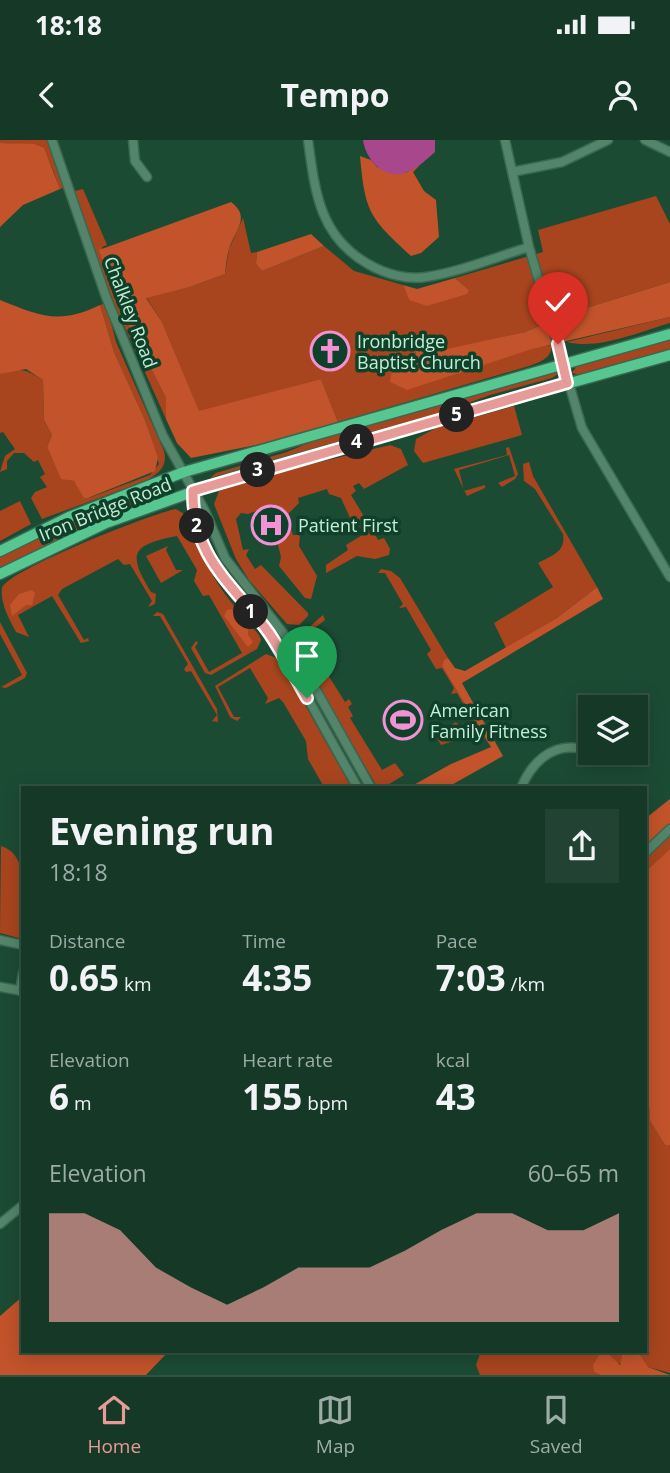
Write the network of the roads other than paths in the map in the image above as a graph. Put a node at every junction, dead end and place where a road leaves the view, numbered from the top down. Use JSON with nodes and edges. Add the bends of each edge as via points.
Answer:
{"nodes":[{"id":1,"x":52,"y":140,"type":"edge"},
{"id":2,"x":133,"y":140,"type":"edge"},
{"id":3,"x":308,"y":140,"type":"edge"},
{"id":4,"x":505,"y":140,"type":"edge"},
{"id":5,"x":608,"y":140,"type":"edge"},
{"id":6,"x":645,"y":140,"type":"edge"},
{"id":7,"x":670,"y":152,"type":"edge"},
{"id":8,"x":512,"y":172,"type":"junction"},
{"id":9,"x":147,"y":177,"type":"dead end"},
{"id":10,"x":529,"y":247,"type":"junction"},
{"id":11,"x":670,"y":334,"type":"edge"},
{"id":12,"x":670,"y":355,"type":"edge"},
{"id":13,"x":564,"y":363,"type":"junction"},
{"id":14,"x":567,"y":383,"type":"junction"},
{"id":15,"x":184,"y":472,"type":"junction"},
{"id":16,"x":193,"y":491,"type":"junction"},
{"id":17,"x":0,"y":551,"type":"edge"},
{"id":18,"x":0,"y":573,"type":"edge"},
{"id":19,"x":670,"y":577,"type":"edge"},
{"id":20,"x":578,"y":748,"type":"dead end"},
{"id":21,"x":357,"y":786,"type":"edge"},
{"id":22,"x":370,"y":786,"type":"edge"},
{"id":23,"x":522,"y":786,"type":"edge"},
{"id":24,"x":670,"y":829,"type":"edge"},
{"id":25,"x":647,"y":851,"type":"edge"},
{"id":26,"x":0,"y":940,"type":"edge"},
{"id":27,"x":21,"y":945,"type":"edge"},
{"id":28,"x":0,"y":986,"type":"edge"},
{"id":29,"x":21,"y":991,"type":"edge"},
{"id":30,"x":21,"y":1207,"type":"edge"},
{"id":31,"x":0,"y":1224,"type":"edge"}],
"edges":[{"from":1,"to":15,"type":"street","name":"Chalkley Road","via":[[131,359],[163,436]]},
{"from":2,"to":9,"type":"street","via":[[135,161]]},
{"from":3,"to":10,"type":"street","via":[[324,220],[346,248],[376,269],[423,278]]},
{"from":4,"to":8,"type":"street"},
{"from":5,"to":8,"type":"street","via":[[562,162]]},
{"from":6,"to":7,"type":"street"},
{"from":8,"to":10,"type":"street"},
{"from":10,"to":13,"type":"street"},
{"from":11,"to":13,"type":"main road","name":"Iron Bridge Road"},
{"from":12,"to":14,"type":"main road","name":"Iron Bridge Road"},
{"from":13,"to":14,"type":"street"},
{"from":13,"to":15,"type":"main road","name":"Iron Bridge Road"},
{"from":14,"to":16,"type":"main road","name":"Iron Bridge Road"},
{"from":14,"to":19,"type":"street","via":[[593,450]]},
{"from":15,"to":16,"type":"street","name":"Chalkley Road"},
{"from":15,"to":17,"type":"main road","name":"Iron Bridge Road","via":[[69,517]]},
{"from":16,"to":18,"type":"main road","name":"Iron Bridge Road","via":[[106,523]]},
{"from":16,"to":21,"type":"street","via":[[193,513],[211,562],[269,633]]},
{"from":16,"to":22,"type":"street","name":"Chalkley Road","via":[[225,558],[287,638]]},
{"from":20,"to":23,"type":"street","via":[[557,748],[544,756]]},
{"from":24,"to":25,"type":"street"},
{"from":26,"to":27,"type":"street"},
{"from":28,"to":29,"type":"street"},
{"from":30,"to":31,"type":"street"}]}
